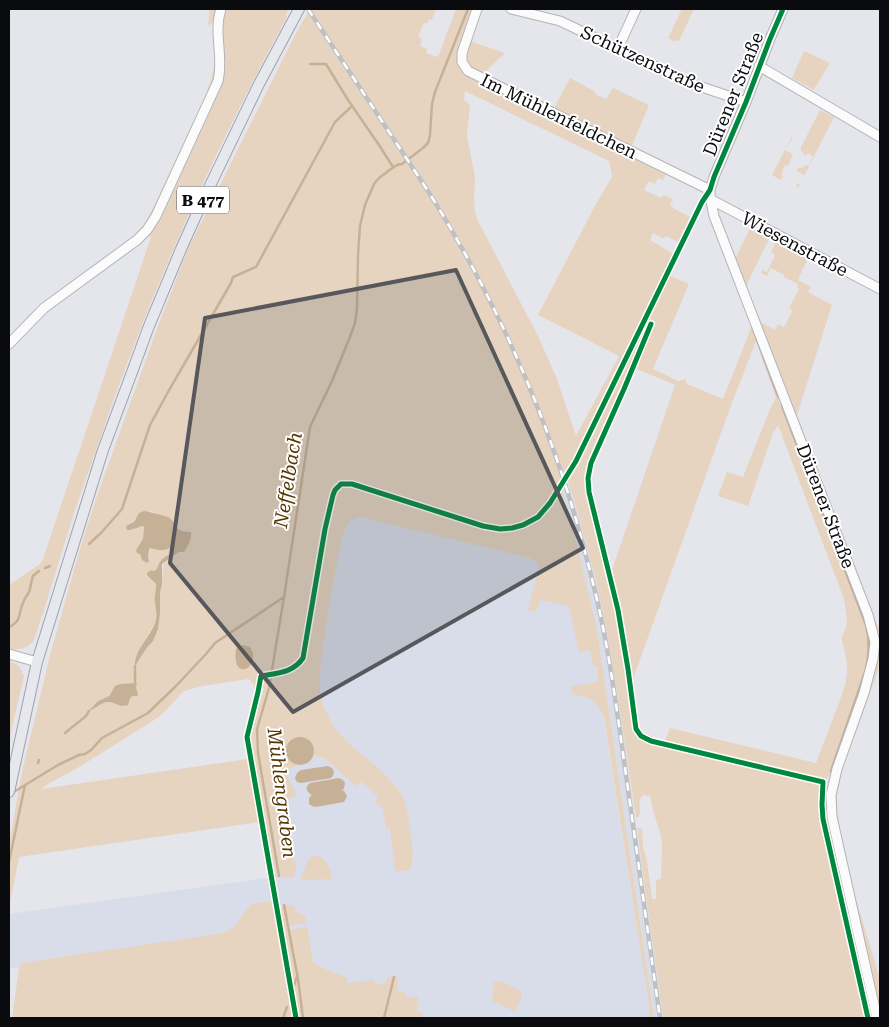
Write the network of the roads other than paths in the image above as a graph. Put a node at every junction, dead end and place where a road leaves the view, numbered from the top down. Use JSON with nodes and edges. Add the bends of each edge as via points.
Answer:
{"nodes":[{"id":1,"x":221,"y":9,"type":"edge"},
{"id":2,"x":300,"y":9,"type":"edge"},
{"id":3,"x":477,"y":9,"type":"edge"},
{"id":4,"x":511,"y":9,"type":"edge"},
{"id":5,"x":636,"y":9,"type":"edge"},
{"id":6,"x":784,"y":9,"type":"edge"},
{"id":7,"x":618,"y":48,"type":"junction"},
{"id":8,"x":759,"y":66,"type":"junction"},
{"id":9,"x":746,"y":102,"type":"junction"},
{"id":10,"x":880,"y":137,"type":"edge"},
{"id":11,"x":710,"y":195,"type":"junction"},
{"id":12,"x":880,"y":289,"type":"edge"},
{"id":13,"x":9,"y":344,"type":"edge"},
{"id":14,"x":9,"y":654,"type":"edge"},
{"id":15,"x":37,"y":662,"type":"junction"},
{"id":16,"x":9,"y":792,"type":"edge"},
{"id":17,"x":877,"y":1018,"type":"edge"}],
"edges":[{"from":1,"to":13,"type":"street","via":[[218,82],[156,216],[137,240],[44,308]]},
{"from":2,"to":15,"type":"main road","number":"B 477","via":[[226,149],[149,326],[103,450]]},
{"from":3,"to":11,"type":"street","name":"Im Mühlenfeldchen","via":[[462,53],[462,62],[468,71]]},
{"from":4,"to":7,"type":"street","name":"Schützenstraße","via":[[560,21]]},
{"from":5,"to":7,"type":"street"},
{"from":6,"to":8,"type":"street","name":"Dürener Straße"},
{"from":7,"to":9,"type":"street","name":"Schützenstraße","via":[[686,81]]},
{"from":8,"to":9,"type":"street","name":"Dürener Straße"},
{"from":8,"to":10,"type":"street"},
{"from":9,"to":11,"type":"street","name":"Dürener Straße","via":[[714,177]]},
{"from":11,"to":12,"type":"street","name":"Wiesenstraße"},
{"from":11,"to":17,"type":"street","name":"Dürener Straße","via":[[714,216],[874,636],[872,668],[837,769],[831,806],[836,842]]},
{"from":14,"to":15,"type":"street"},
{"from":15,"to":16,"type":"main road","number":"B 477"}]}
